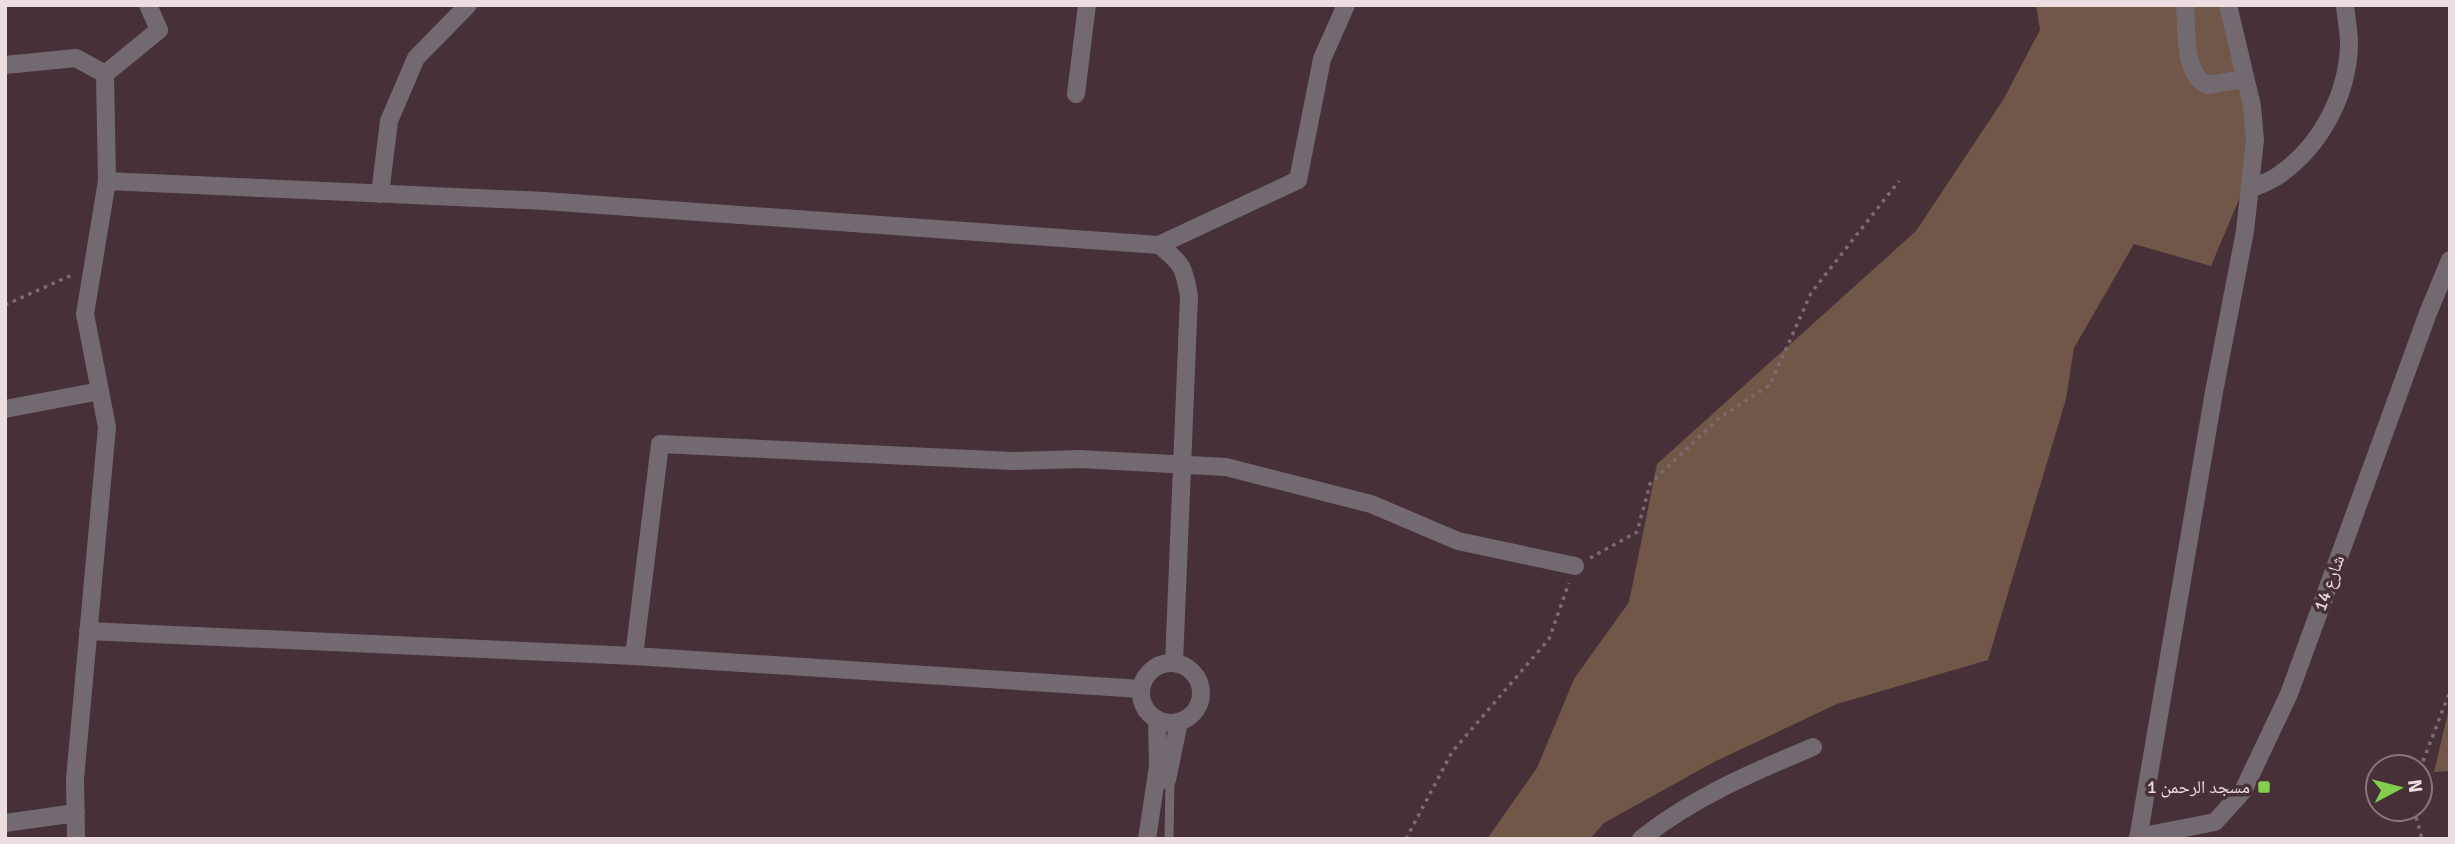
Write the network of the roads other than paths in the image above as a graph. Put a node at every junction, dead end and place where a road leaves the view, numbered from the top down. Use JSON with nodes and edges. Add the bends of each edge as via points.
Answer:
{"nodes":[{"id":1,"x":148,"y":5,"type":"edge"},
{"id":2,"x":468,"y":5,"type":"edge"},
{"id":3,"x":1087,"y":5,"type":"edge"},
{"id":4,"x":1346,"y":5,"type":"edge"},
{"id":5,"x":2185,"y":5,"type":"edge"},
{"id":6,"x":2228,"y":5,"type":"edge"},
{"id":7,"x":2345,"y":5,"type":"edge"},
{"id":8,"x":5,"y":65,"type":"edge"},
{"id":9,"x":105,"y":74,"type":"junction"},
{"id":10,"x":2245,"y":79,"type":"junction"},
{"id":11,"x":1076,"y":94,"type":"dead end"},
{"id":12,"x":107,"y":181,"type":"junction"},
{"id":13,"x":2250,"y":189,"type":"junction"},
{"id":14,"x":380,"y":194,"type":"junction"},
{"id":15,"x":1159,"y":245,"type":"junction"},
{"id":16,"x":2450,"y":260,"type":"edge"},
{"id":17,"x":100,"y":391,"type":"junction"},
{"id":18,"x":5,"y":410,"type":"edge"},
{"id":19,"x":1181,"y":465,"type":"junction"},
{"id":20,"x":1575,"y":566,"type":"road end"},
{"id":21,"x":88,"y":631,"type":"junction"},
{"id":22,"x":634,"y":656,"type":"junction"},
{"id":23,"x":1174,"y":663,"type":"junction"},
{"id":24,"x":1141,"y":689,"type":"junction"},
{"id":25,"x":1157,"y":719,"type":"junction"},
{"id":26,"x":1179,"y":722,"type":"junction"},
{"id":27,"x":1813,"y":747,"type":"dead end"},
{"id":28,"x":1170,"y":759,"type":"junction"},
{"id":29,"x":76,"y":813,"type":"junction"},
{"id":30,"x":5,"y":823,"type":"edge"},
{"id":31,"x":2138,"y":838,"type":"edge"},
{"id":32,"x":76,"y":839,"type":"edge"},
{"id":33,"x":1147,"y":839,"type":"edge"},
{"id":34,"x":1158,"y":839,"type":"edge"},
{"id":35,"x":1169,"y":839,"type":"edge"},
{"id":36,"x":1641,"y":839,"type":"edge"}],
"edges":[{"from":1,"to":9,"type":"street","via":[[159,30]]},
{"from":2,"to":14,"type":"street","via":[[416,58],[389,121]]},
{"from":3,"to":11,"type":"street"},
{"from":4,"to":15,"type":"street","via":[[1322,59],[1298,180]]},
{"from":5,"to":10,"type":"street","via":[[2194,76],[2207,85]]},
{"from":6,"to":10,"type":"street"},
{"from":7,"to":13,"type":"street","via":[[2349,44],[2335,108],[2304,153],[2278,176]]},
{"from":8,"to":9,"type":"street","via":[[76,58]]},
{"from":9,"to":12,"type":"street"},
{"from":10,"to":13,"type":"street","via":[[2255,140]]},
{"from":12,"to":14,"type":"street"},
{"from":12,"to":17,"type":"street","via":[[85,314]]},
{"from":13,"to":31,"type":"street"},
{"from":14,"to":15,"type":"street","via":[[545,201]]},
{"from":15,"to":19,"type":"street","via":[[1178,260],[1189,296]]},
{"from":16,"to":31,"type":"street","name":"شارع 14","via":[[2289,694],[2243,791],[2215,822]]},
{"from":17,"to":18,"type":"street"},
{"from":17,"to":21,"type":"street","via":[[107,427]]},
{"from":19,"to":20,"type":"street","via":[[1226,467],[1332,494],[1371,504],[1458,541]]},
{"from":19,"to":22,"type":"street","via":[[660,444]]},
{"from":19,"to":23,"type":"street"},
{"from":21,"to":22,"type":"street"},
{"from":21,"to":29,"type":"street"},
{"from":22,"to":24,"type":"street"},
{"from":23,"to":24,"type":"street","via":[[1149,672]]},
{"from":23,"to":26,"type":"street","via":[[1196,676],[1201,693],[1196,710]]},
{"from":24,"to":25,"type":"street","via":[[1144,707]]},
{"from":25,"to":26,"type":"street"},
{"from":25,"to":33,"type":"street","via":[[1158,766]]},
{"from":26,"to":28,"type":"street"},
{"from":27,"to":36,"type":"street","via":[[1741,777]]},
{"from":28,"to":34,"type":"street"},
{"from":28,"to":35,"type":"lane"},
{"from":29,"to":30,"type":"street"},
{"from":29,"to":32,"type":"street"}]}
